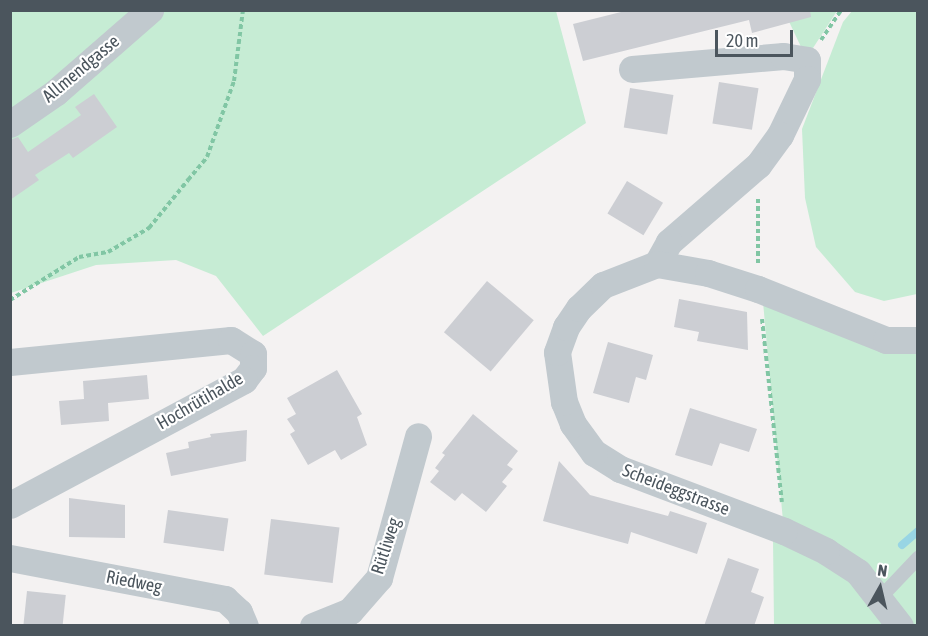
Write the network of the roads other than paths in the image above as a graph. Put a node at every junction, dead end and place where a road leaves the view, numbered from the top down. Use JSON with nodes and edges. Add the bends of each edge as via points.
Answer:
{"nodes":[{"id":1,"x":150,"y":10,"type":"edge"},
{"id":2,"x":632,"y":69,"type":"dead end"},
{"id":3,"x":10,"y":124,"type":"edge"},
{"id":4,"x":657,"y":264,"type":"junction"},
{"id":5,"x":918,"y":340,"type":"edge"},
{"id":6,"x":10,"y":362,"type":"edge"},
{"id":7,"x":418,"y":436,"type":"dead end"},
{"id":8,"x":10,"y":505,"type":"edge"},
{"id":9,"x":10,"y":558,"type":"edge"},
{"id":10,"x":918,"y":558,"type":"edge"},
{"id":11,"x":881,"y":597,"type":"junction"},
{"id":12,"x":245,"y":626,"type":"edge"},
{"id":13,"x":314,"y":626,"type":"edge"},
{"id":14,"x":900,"y":626,"type":"edge"}],
"edges":[{"from":1,"to":3,"type":"street","name":"Allmendgasse","via":[[56,92]]},
{"from":2,"to":4,"type":"street","via":[[783,56],[807,60],[807,79],[780,135],[758,165],[669,242]]},
{"from":4,"to":5,"type":"street","via":[[708,273],[758,289],[886,340]]},
{"from":4,"to":11,"type":"street","name":"Scheideggstrasse","via":[[603,285],[566,327],[557,352],[558,376],[573,424],[594,453],[620,469],[784,531],[826,551],[858,572]]},
{"from":6,"to":8,"type":"street","name":"Hochrütihalde","via":[[231,340],[253,354],[253,368],[244,380]]},
{"from":7,"to":13,"type":"street","name":"Rütliweg","via":[[379,578],[350,611]]},
{"from":9,"to":12,"type":"street","name":"Riedweg","via":[[225,599],[239,612]]},
{"from":10,"to":11,"type":"lane"},
{"from":11,"to":14,"type":"street","name":"Scheideggstrasse"}]}
